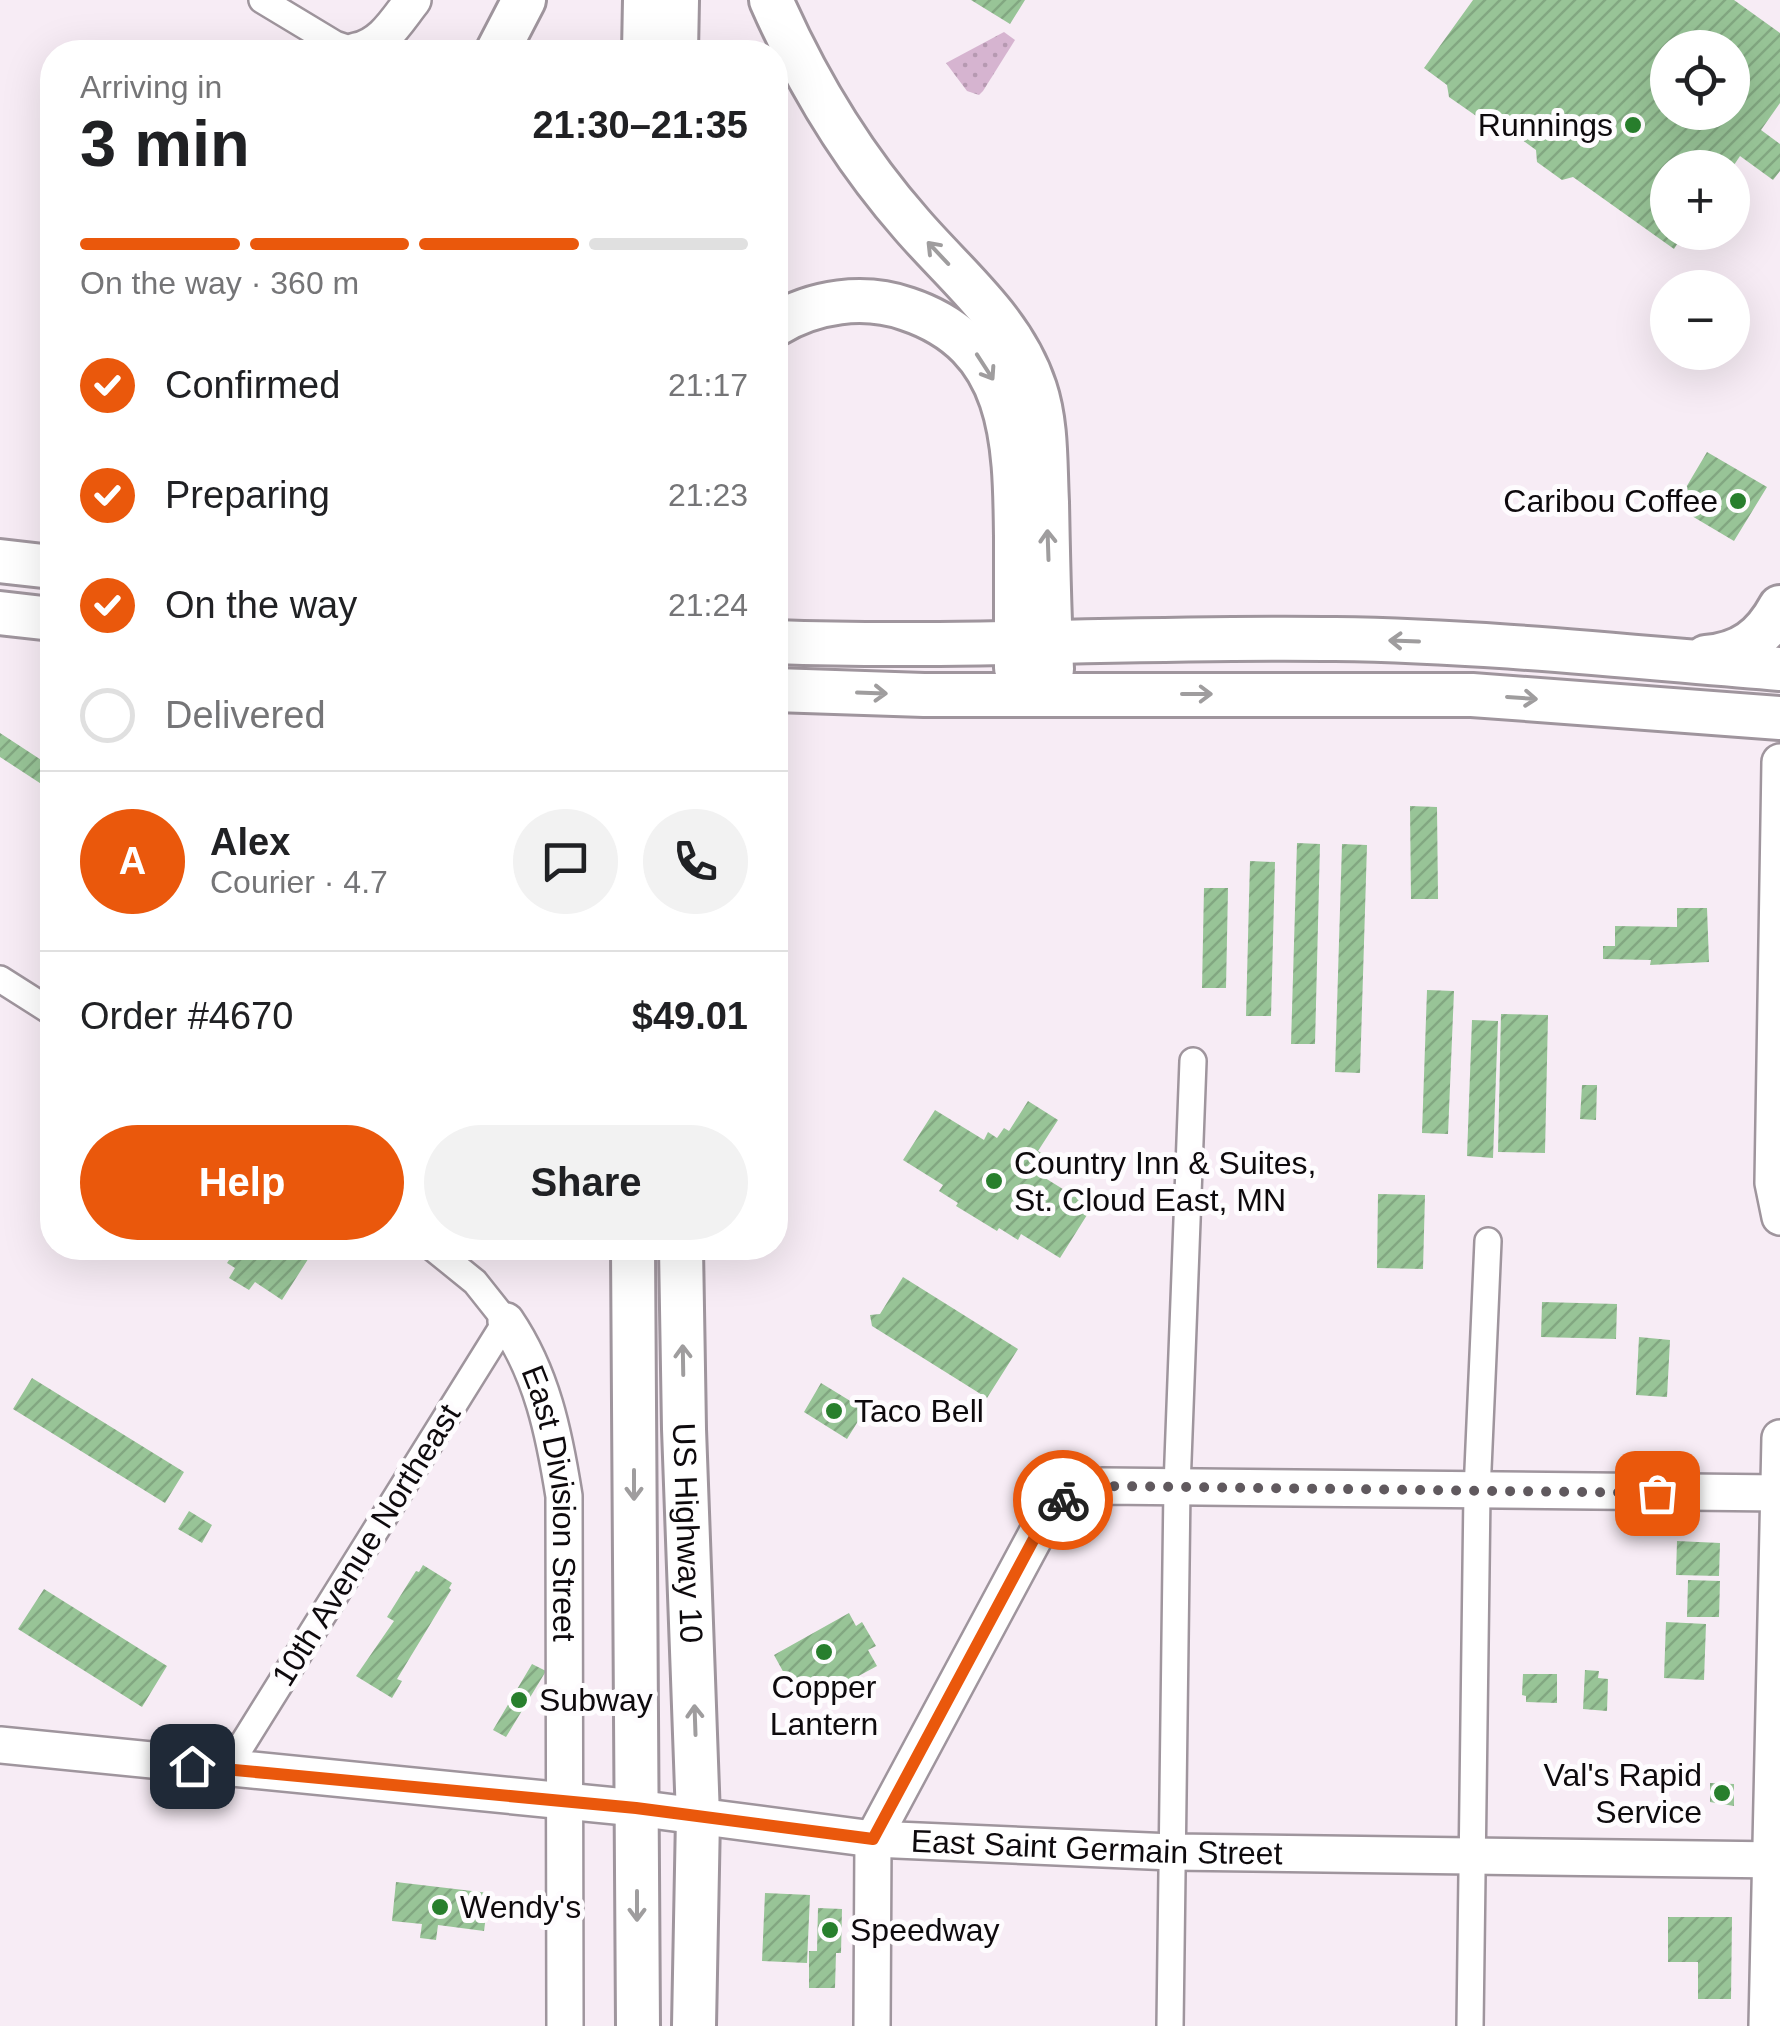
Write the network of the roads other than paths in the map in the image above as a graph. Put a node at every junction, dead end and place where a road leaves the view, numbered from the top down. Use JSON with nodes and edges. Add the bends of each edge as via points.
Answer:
{"nodes":[{"id":1,"x":262,"y":0,"type":"edge"},
{"id":2,"x":413,"y":0,"type":"edge"},
{"id":3,"x":524,"y":0,"type":"edge"},
{"id":4,"x":772,"y":0,"type":"edge"},
{"id":5,"x":669,"y":16,"type":"edge"},
{"id":6,"x":328,"y":40,"type":"edge"},
{"id":7,"x":381,"y":40,"type":"edge"},
{"id":8,"x":502,"y":40,"type":"edge"},
{"id":9,"x":652,"y":40,"type":"edge"},
{"id":10,"x":788,"y":319,"type":"edge"},
{"id":11,"x":0,"y":561,"type":"edge"},
{"id":12,"x":40,"y":566,"type":"edge"},
{"id":13,"x":1780,"y":607,"type":"edge"},
{"id":14,"x":0,"y":613,"type":"edge"},
{"id":15,"x":40,"y":618,"type":"edge"},
{"id":16,"x":788,"y":642,"type":"edge"},
{"id":17,"x":1033,"y":643,"type":"junction"},
{"id":18,"x":1672,"y":660,"type":"junction"},
{"id":19,"x":1780,"y":669,"type":"edge"},
{"id":20,"x":788,"y":690,"type":"edge"},
{"id":21,"x":1035,"y":695,"type":"junction"},
{"id":22,"x":1780,"y":718,"type":"edge"},
{"id":23,"x":1780,"y":762,"type":"edge"},
{"id":24,"x":3,"y":989,"type":"edge"},
{"id":25,"x":40,"y":1006,"type":"edge"},
{"id":26,"x":1193,"y":1061,"type":"dead end"},
{"id":27,"x":1780,"y":1217,"type":"edge"},
{"id":28,"x":1488,"y":1242,"type":"dead end"},
{"id":29,"x":448,"y":1260,"type":"edge"},
{"id":30,"x":633,"y":1260,"type":"edge"},
{"id":31,"x":682,"y":1260,"type":"edge"},
{"id":32,"x":506,"y":1321,"type":"junction"},
{"id":33,"x":1780,"y":1438,"type":"edge"},
{"id":34,"x":1177,"y":1487,"type":"junction"},
{"id":35,"x":1476,"y":1492,"type":"junction"},
{"id":36,"x":1779,"y":1493,"type":"edge"},
{"id":37,"x":0,"y":1744,"type":"edge"},
{"id":38,"x":226,"y":1770,"type":"junction"},
{"id":39,"x":564,"y":1802,"type":"junction"},
{"id":40,"x":636,"y":1808,"type":"junction"},
{"id":41,"x":698,"y":1817,"type":"junction"},
{"id":42,"x":873,"y":1839,"type":"junction"},
{"id":43,"x":1172,"y":1852,"type":"junction"},
{"id":44,"x":1474,"y":1855,"type":"junction"},
{"id":45,"x":1775,"y":1860,"type":"edge"},
{"id":46,"x":638,"y":2024,"type":"edge"},
{"id":47,"x":694,"y":2024,"type":"edge"},
{"id":48,"x":564,"y":2026,"type":"edge"},
{"id":49,"x":872,"y":2026,"type":"edge"},
{"id":50,"x":1170,"y":2026,"type":"edge"},
{"id":51,"x":1470,"y":2026,"type":"edge"},
{"id":52,"x":1767,"y":2026,"type":"edge"}],
"edges":[{"from":1,"to":6,"type":"street"},
{"from":2,"to":7,"type":"street"},
{"from":3,"to":8,"type":"highway"},
{"from":17,"to":4,"type":"highway","one_way":true,"via":[[1044,449],[1035,388],[1004,328],[884,191],[832,117]]},
{"from":5,"to":9,"type":"highway"},
{"from":10,"to":17,"type":"highway","one_way":true,"via":[[834,302],[876,302],[917,312],[976,353],[1010,422]]},
{"from":11,"to":12,"type":"highway"},
{"from":13,"to":18,"type":"highway","via":[[1757,639],[1739,650]]},
{"from":14,"to":15,"type":"highway"},
{"from":16,"to":17,"type":"highway"},
{"from":18,"to":17,"type":"highway","one_way":true,"via":[[1332,638]]},
{"from":17,"to":21,"type":"highway"},
{"from":18,"to":19,"type":"highway"},
{"from":20,"to":21,"type":"highway","one_way":true},
{"from":21,"to":22,"type":"highway","one_way":true,"via":[[1472,695]]},
{"from":23,"to":27,"type":"street","via":[[1773,1183]]},
{"from":24,"to":25,"type":"street"},
{"from":26,"to":34,"type":"street"},
{"from":28,"to":35,"type":"street"},
{"from":29,"to":32,"type":"street","name":"East Division Street"},
{"from":30,"to":40,"type":"highway","name":"US Highway 10","one_way":true},
{"from":41,"to":31,"type":"highway","name":"US Highway 10","one_way":true},
{"from":32,"to":38,"type":"street","name":"10th Avenue Northeast"},
{"from":32,"to":39,"type":"street","name":"East Division Street","via":[[540,1386],[564,1496]]},
{"from":33,"to":36,"type":"street"},
{"from":34,"to":35,"type":"street"},
{"from":34,"to":42,"type":"street","via":[[1088,1488],[1068,1496],[1044,1520]]},
{"from":34,"to":43,"type":"street"},
{"from":35,"to":36,"type":"street"},
{"from":35,"to":44,"type":"street"},
{"from":36,"to":45,"type":"street"},
{"from":37,"to":38,"type":"street","name":"East Saint Germain Street"},
{"from":38,"to":39,"type":"street","name":"East Saint Germain Street"},
{"from":39,"to":40,"type":"street","name":"East Saint Germain Street"},
{"from":39,"to":48,"type":"street","name":"East Division Street"},
{"from":40,"to":41,"type":"street","name":"East Saint Germain Street"},
{"from":40,"to":46,"type":"highway","name":"US Highway 10","one_way":true},
{"from":41,"to":42,"type":"street","name":"East Saint Germain Street"},
{"from":41,"to":47,"type":"highway","name":"US Highway 10"},
{"from":42,"to":43,"type":"street","name":"East Saint Germain Street"},
{"from":42,"to":49,"type":"street"},
{"from":43,"to":44,"type":"street","name":"East Saint Germain Street"},
{"from":43,"to":50,"type":"street"},
{"from":44,"to":45,"type":"street","name":"East Saint Germain Street"},
{"from":44,"to":51,"type":"street"},
{"from":45,"to":52,"type":"street"}]}
